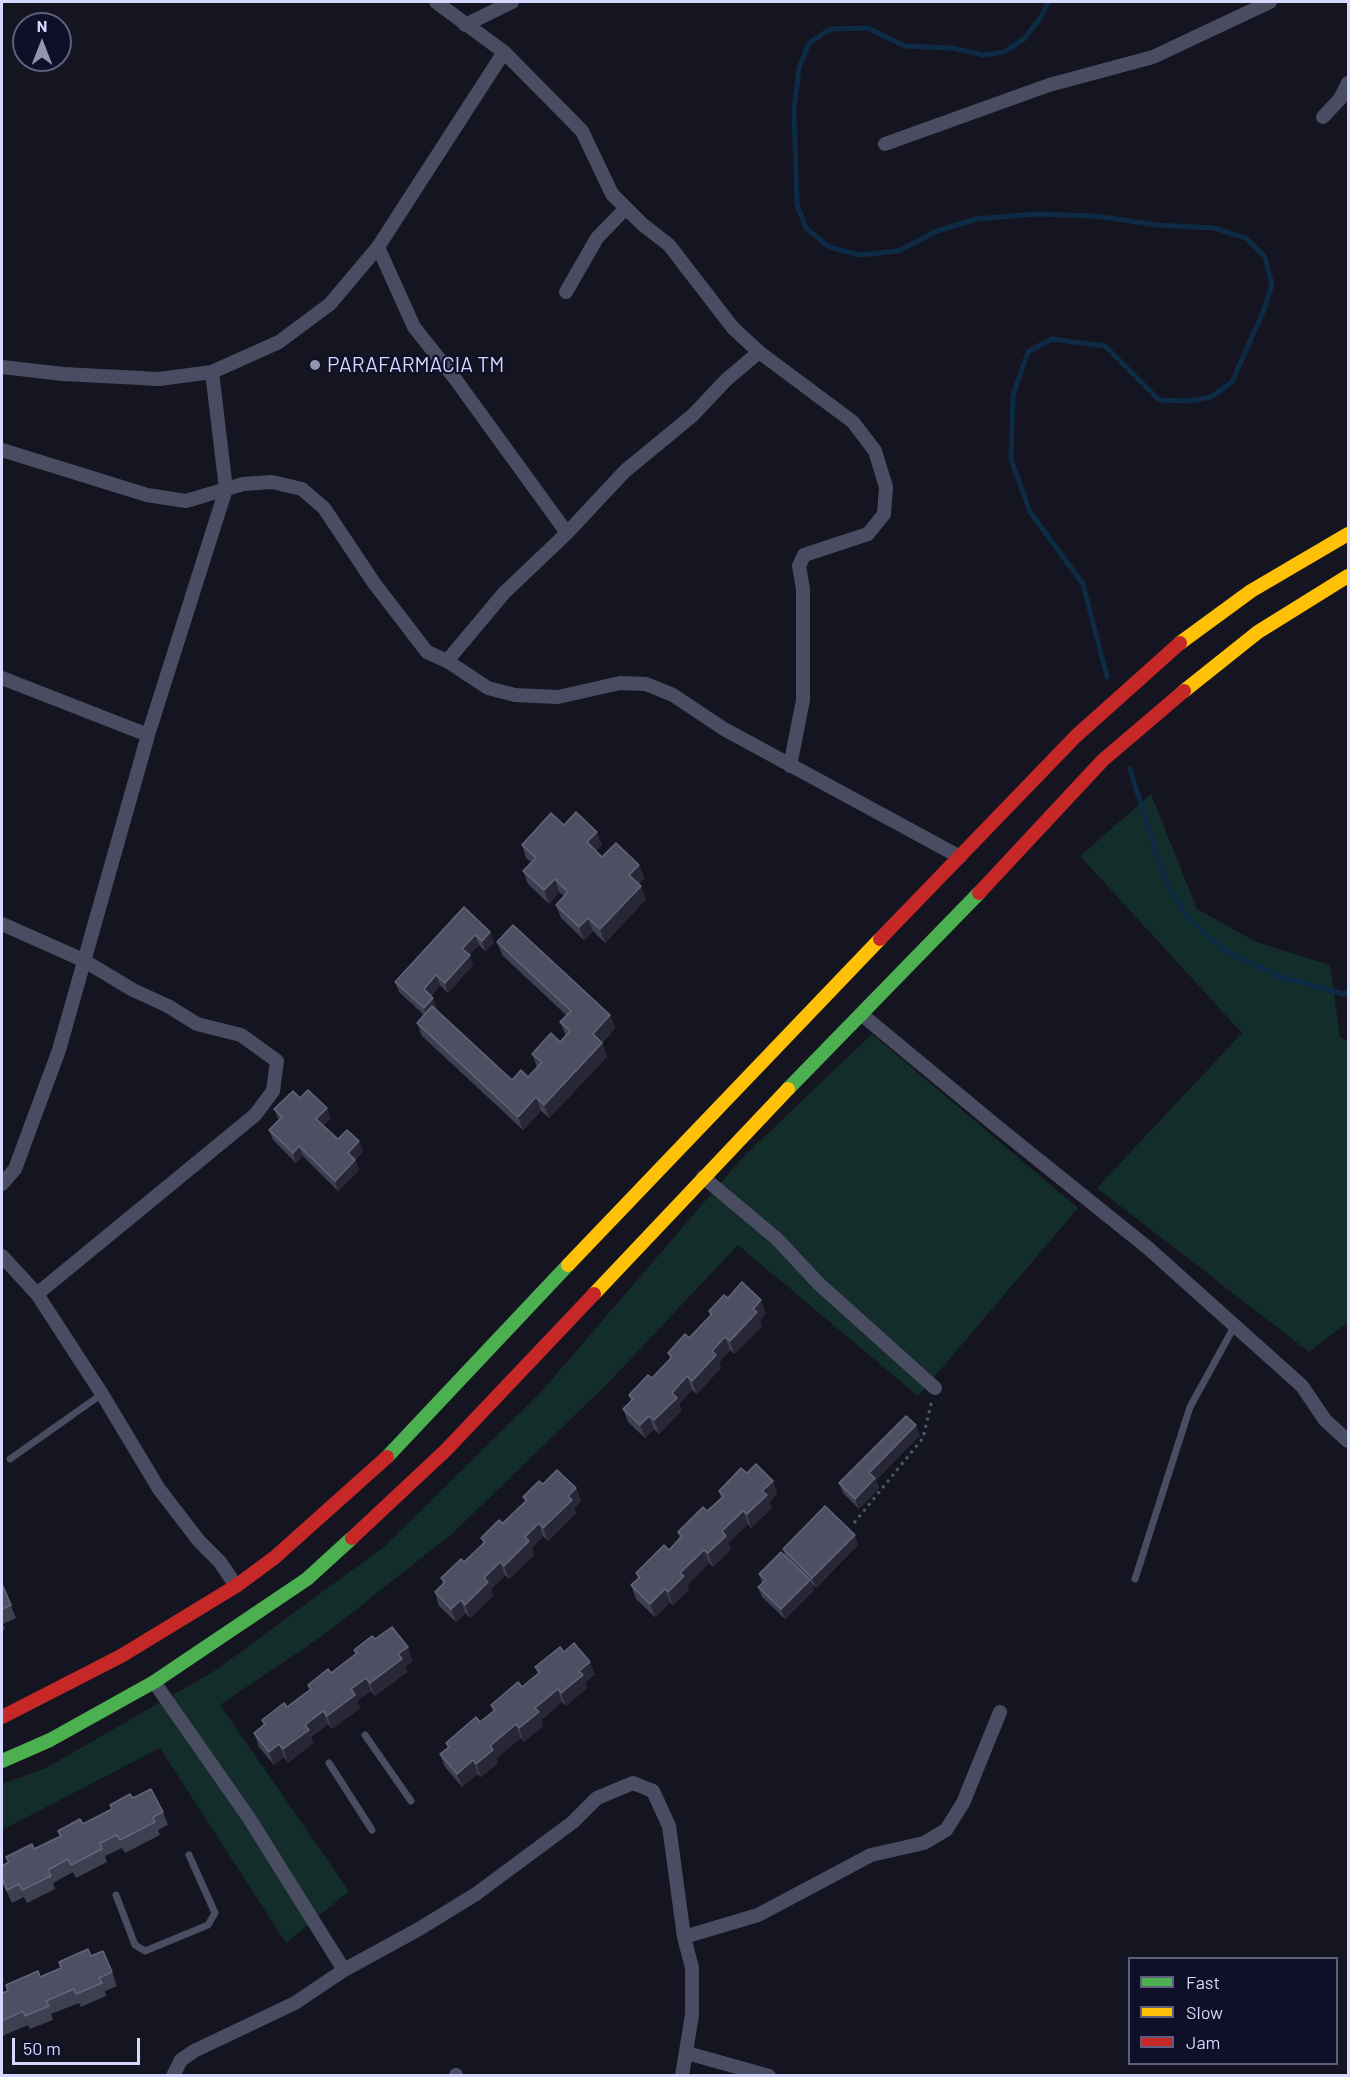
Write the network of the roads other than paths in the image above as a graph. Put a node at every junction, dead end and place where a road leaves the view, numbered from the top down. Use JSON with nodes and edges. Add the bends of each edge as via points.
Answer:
{"nodes":[{"id":1,"x":436,"y":2,"type":"edge"},
{"id":2,"x":512,"y":2,"type":"edge"},
{"id":3,"x":1270,"y":2,"type":"edge"},
{"id":4,"x":465,"y":25,"type":"junction"},
{"id":5,"x":504,"y":52,"type":"junction"},
{"id":6,"x":1348,"y":83,"type":"edge"},
{"id":7,"x":1323,"y":117,"type":"dead end"},
{"id":8,"x":885,"y":144,"type":"dead end"},
{"id":9,"x":625,"y":209,"type":"junction"},
{"id":10,"x":378,"y":247,"type":"junction"},
{"id":11,"x":566,"y":292,"type":"dead end"},
{"id":12,"x":759,"y":352,"type":"junction"},
{"id":13,"x":2,"y":368,"type":"edge"},
{"id":14,"x":212,"y":372,"type":"junction"},
{"id":15,"x":2,"y":450,"type":"edge"},
{"id":16,"x":226,"y":489,"type":"junction"},
{"id":17,"x":567,"y":533,"type":"junction"},
{"id":18,"x":1348,"y":534,"type":"edge"},
{"id":19,"x":1348,"y":576,"type":"edge"},
{"id":20,"x":447,"y":661,"type":"junction"},
{"id":21,"x":2,"y":678,"type":"edge"},
{"id":22,"x":148,"y":735,"type":"junction"},
{"id":23,"x":790,"y":766,"type":"junction"},
{"id":24,"x":960,"y":857,"type":"junction"},
{"id":25,"x":2,"y":924,"type":"edge"},
{"id":26,"x":84,"y":960,"type":"junction"},
{"id":27,"x":861,"y":1014,"type":"junction"},
{"id":28,"x":704,"y":1177,"type":"junction"},
{"id":29,"x":2,"y":1184,"type":"edge"},
{"id":30,"x":2,"y":1256,"type":"edge"},
{"id":31,"x":37,"y":1294,"type":"junction"},
{"id":32,"x":1234,"y":1327,"type":"junction"},
{"id":33,"x":935,"y":1388,"type":"road end"},
{"id":34,"x":102,"y":1394,"type":"junction"},
{"id":35,"x":1348,"y":1441,"type":"edge"},
{"id":36,"x":10,"y":1459,"type":"dead end"},
{"id":37,"x":1135,"y":1579,"type":"dead end"},
{"id":38,"x":236,"y":1586,"type":"junction"},
{"id":39,"x":154,"y":1682,"type":"junction"},
{"id":40,"x":999,"y":1712,"type":"dead end"},
{"id":41,"x":2,"y":1717,"type":"edge"},
{"id":42,"x":365,"y":1736,"type":"dead end"},
{"id":43,"x":2,"y":1761,"type":"edge"},
{"id":44,"x":329,"y":1763,"type":"dead end"},
{"id":45,"x":411,"y":1801,"type":"dead end"},
{"id":46,"x":372,"y":1830,"type":"dead end"},
{"id":47,"x":189,"y":1856,"type":"dead end"},
{"id":48,"x":116,"y":1895,"type":"dead end"},
{"id":49,"x":684,"y":1936,"type":"junction"},
{"id":50,"x":344,"y":1970,"type":"junction"},
{"id":51,"x":687,"y":2053,"type":"junction"},
{"id":52,"x":172,"y":2076,"type":"edge"},
{"id":53,"x":682,"y":2076,"type":"edge"},
{"id":54,"x":769,"y":2076,"type":"edge"}],
"edges":[{"from":1,"to":4,"type":"street"},
{"from":2,"to":4,"type":"street"},
{"from":3,"to":8,"type":"street","via":[[1153,57],[1049,85]]},
{"from":4,"to":5,"type":"street"},
{"from":5,"to":9,"type":"street","via":[[582,131],[612,194]]},
{"from":5,"to":10,"type":"street"},
{"from":6,"to":7,"type":"street","via":[[1340,99]]},
{"from":9,"to":11,"type":"street","via":[[597,238]]},
{"from":9,"to":12,"type":"street","via":[[669,245],[733,328]]},
{"from":10,"to":14,"type":"street","via":[[330,304],[279,342]]},
{"from":10,"to":17,"type":"street","via":[[414,327]]},
{"from":12,"to":17,"type":"street","via":[[693,415],[625,471]]},
{"from":12,"to":23,"type":"street","via":[[853,422],[875,451],[886,487],[884,514],[868,534],[804,555],[799,566],[803,589],[803,700]]},
{"from":13,"to":14,"type":"street","via":[[159,379]]},
{"from":14,"to":16,"type":"street"},
{"from":15,"to":16,"type":"street","via":[[147,495],[186,501]]},
{"from":16,"to":20,"type":"street","via":[[272,482],[302,489],[324,508],[374,583],[428,652]]},
{"from":16,"to":22,"type":"street"},
{"from":17,"to":20,"type":"street","via":[[504,593]]},
{"from":18,"to":24,"type":"highway","via":[[1251,591],[1186,638],[1076,736]]},
{"from":19,"to":27,"type":"highway","via":[[1258,632],[1137,729]]},
{"from":20,"to":23,"type":"street","via":[[488,688],[514,695],[558,697],[620,683],[646,684],[673,695]]},
{"from":21,"to":22,"type":"street"},
{"from":22,"to":26,"type":"street"},
{"from":23,"to":24,"type":"street"},
{"from":24,"to":38,"type":"highway","via":[[653,1174],[392,1452],[274,1558]]},
{"from":25,"to":26,"type":"street"},
{"from":26,"to":29,"type":"street","via":[[58,1050],[23,1148],[15,1169]]},
{"from":26,"to":31,"type":"street","via":[[197,1024],[241,1035],[278,1061],[273,1091],[255,1115]]},
{"from":27,"to":28,"type":"highway"},
{"from":27,"to":32,"type":"street","via":[[1148,1248]]},
{"from":28,"to":33,"type":"street","via":[[777,1239],[819,1284]]},
{"from":28,"to":39,"type":"highway","via":[[446,1450],[315,1571]]},
{"from":30,"to":31,"type":"street"},
{"from":31,"to":34,"type":"street"},
{"from":32,"to":35,"type":"street","via":[[1302,1386],[1325,1420]]},
{"from":32,"to":37,"type":"lane","via":[[1190,1407]]},
{"from":34,"to":36,"type":"lane"},
{"from":34,"to":38,"type":"street","via":[[159,1489]]},
{"from":38,"to":41,"type":"highway","via":[[121,1656]]},
{"from":39,"to":43,"type":"highway","via":[[50,1740]]},
{"from":39,"to":50,"type":"street","via":[[249,1818]]},
{"from":40,"to":49,"type":"street","via":[[963,1803],[946,1830],[924,1843],[871,1855],[758,1915]]},
{"from":42,"to":45,"type":"lane"},
{"from":44,"to":46,"type":"lane"},
{"from":47,"to":48,"type":"lane","via":[[214,1913],[208,1925],[145,1951],[135,1945]]},
{"from":49,"to":50,"type":"street","via":[[669,1826],[653,1791],[633,1784],[597,1798],[573,1822],[476,1894]]},
{"from":49,"to":51,"type":"street","via":[[692,1968]]},
{"from":50,"to":52,"type":"street","via":[[295,2002],[194,2051],[181,2060]]},
{"from":51,"to":53,"type":"street"},
{"from":51,"to":54,"type":"street"}]}
